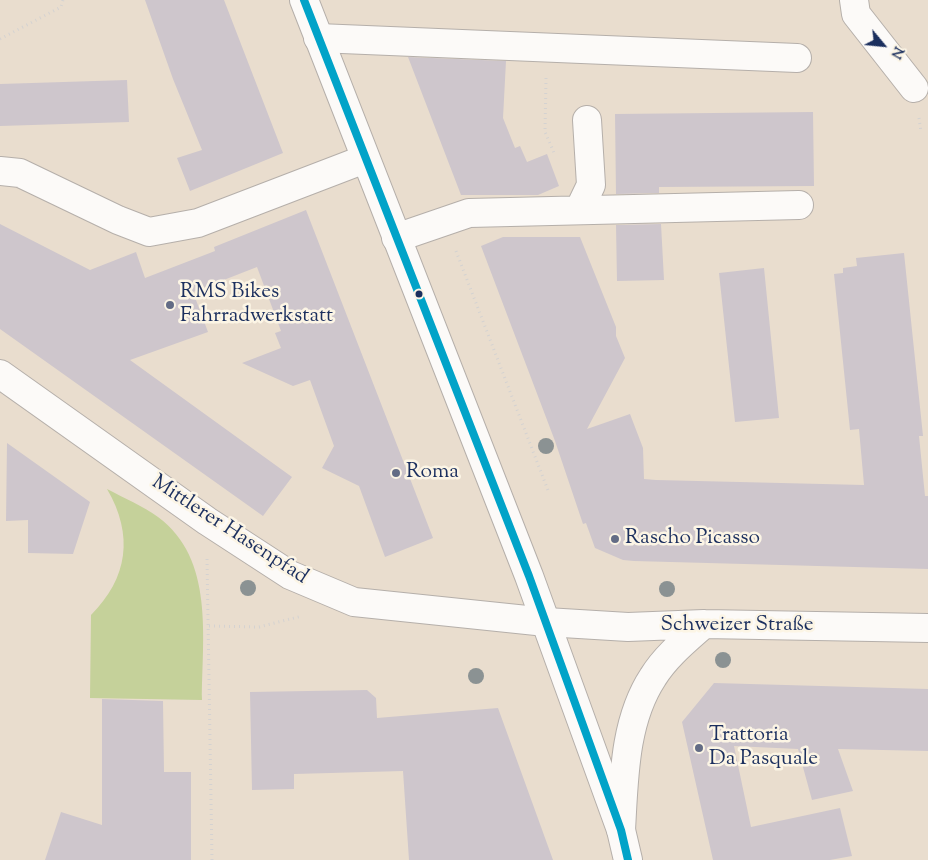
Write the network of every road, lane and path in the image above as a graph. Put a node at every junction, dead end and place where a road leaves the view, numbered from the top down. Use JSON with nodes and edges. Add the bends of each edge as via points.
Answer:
{"nodes":[{"id":1,"x":63,"y":0,"type":"edge"},
{"id":2,"x":304,"y":0,"type":"edge"},
{"id":3,"x":854,"y":0,"type":"edge"},
{"id":4,"x":318,"y":38,"type":"junction"},
{"id":5,"x":0,"y":39,"type":"edge"},
{"id":6,"x":797,"y":58,"type":"dead end"},
{"id":7,"x":914,"y":88,"type":"dead end"},
{"id":8,"x":587,"y":120,"type":"dead end"},
{"id":9,"x":365,"y":159,"type":"junction"},
{"id":10,"x":0,"y":171,"type":"edge"},
{"id":11,"x":800,"y":205,"type":"dead end"},
{"id":12,"x":579,"y":210,"type":"junction"},
{"id":13,"x":445,"y":221,"type":"junction"},
{"id":14,"x":396,"y":238,"type":"junction"},
{"id":15,"x":0,"y":374,"type":"edge"},
{"id":16,"x":549,"y":493,"type":"dead end"},
{"id":17,"x":207,"y":521,"type":"junction"},
{"id":18,"x":546,"y":622,"type":"junction"},
{"id":19,"x":704,"y":624,"type":"junction"},
{"id":20,"x":209,"y":626,"type":"junction"},
{"id":21,"x":259,"y":627,"type":"dead end"},
{"id":22,"x":928,"y":628,"type":"edge"},
{"id":23,"x":621,"y":830,"type":"junction"},
{"id":24,"x":212,"y":860,"type":"edge"},
{"id":25,"x":628,"y":860,"type":"edge"}],
"edges":[{"from":1,"to":5,"type":"path","via":[[61,7]]},
{"from":2,"to":4,"type":"street"},
{"from":3,"to":7,"type":"street","via":[[856,14]]},
{"from":4,"to":6,"type":"street"},
{"from":4,"to":9,"type":"street"},
{"from":8,"to":12,"type":"street","via":[[591,184]]},
{"from":9,"to":10,"type":"street","via":[[198,222],[149,232],[20,173]]},
{"from":9,"to":14,"type":"street"},
{"from":11,"to":12,"type":"street"},
{"from":12,"to":13,"type":"street","via":[[469,213]]},
{"from":13,"to":14,"type":"street"},
{"from":13,"to":16,"type":"path"},
{"from":14,"to":18,"type":"street"},
{"from":15,"to":17,"type":"street","name":"Mittlerer Hasenpfad"},
{"from":17,"to":18,"type":"street","name":"Mittlerer Hasenpfad","via":[[290,575],[354,602]]},
{"from":17,"to":20,"type":"path"},
{"from":18,"to":19,"type":"street","name":"Schweizer Straße","via":[[628,627]]},
{"from":18,"to":23,"type":"street"},
{"from":19,"to":22,"type":"street","name":"Schweizer Straße"},
{"from":19,"to":23,"type":"street","via":[[653,677],[637,709],[624,773]]},
{"from":20,"to":21,"type":"path"},
{"from":20,"to":24,"type":"path"},
{"from":23,"to":25,"type":"street"}]}
